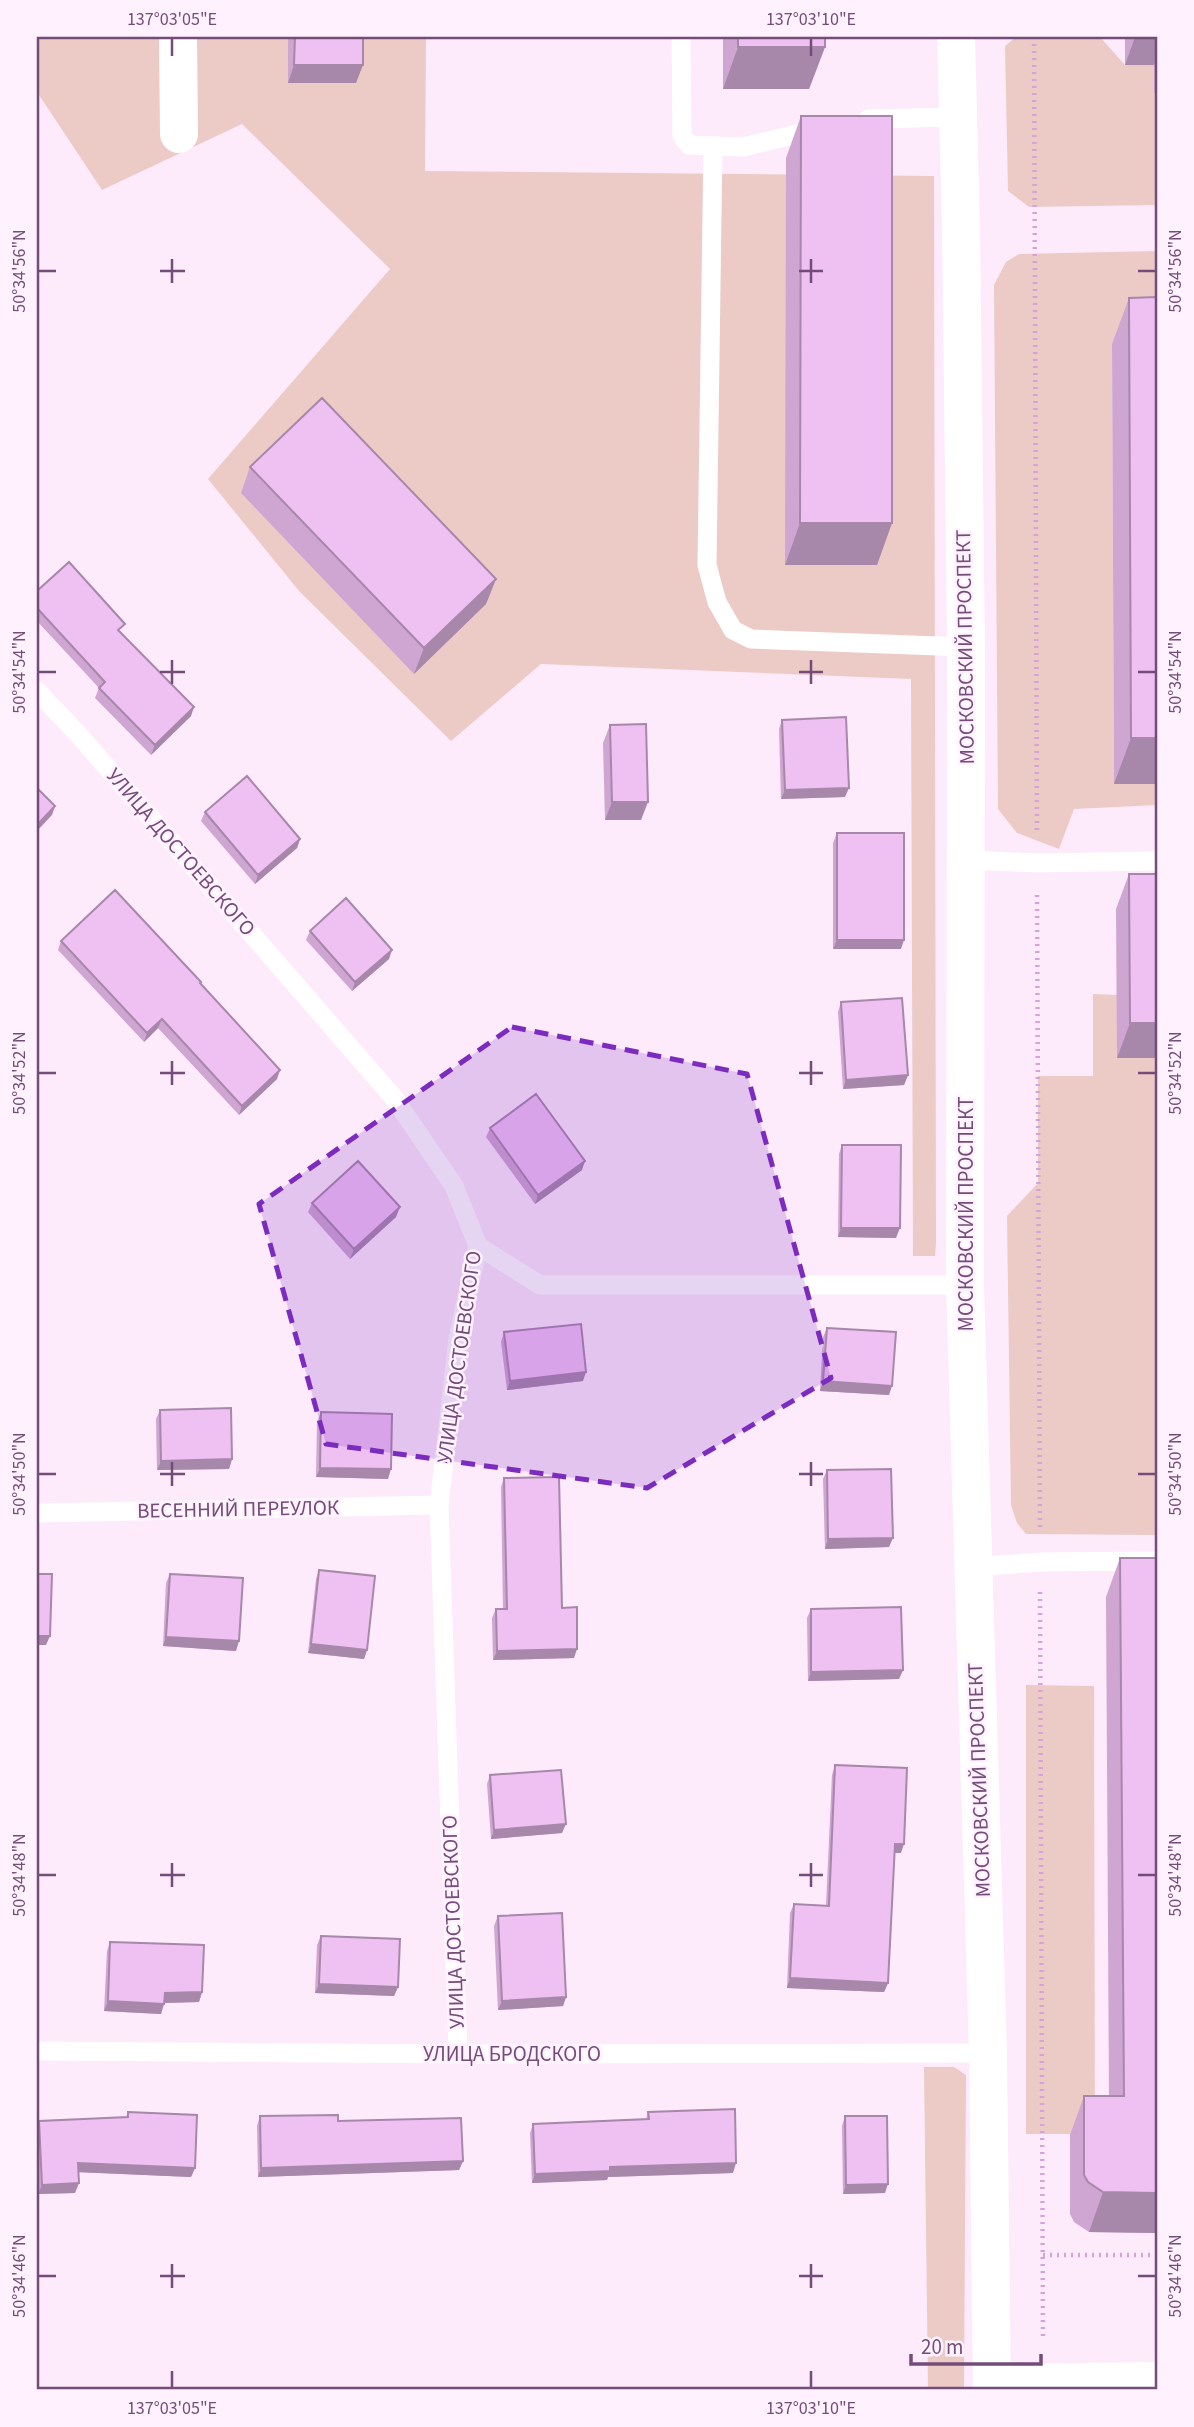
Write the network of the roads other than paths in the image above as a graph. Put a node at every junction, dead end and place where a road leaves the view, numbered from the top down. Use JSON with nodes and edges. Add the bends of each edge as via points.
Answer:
{"nodes":[{"id":1,"x":178,"y":37,"type":"edge"},
{"id":2,"x":681,"y":37,"type":"edge"},
{"id":3,"x":956,"y":37,"type":"edge"},
{"id":4,"x":958,"y":117,"type":"junction"},
{"id":5,"x":179,"y":134,"type":"dead end"},
{"id":6,"x":713,"y":146,"type":"junction"},
{"id":7,"x":966,"y":647,"type":"junction"},
{"id":8,"x":37,"y":691,"type":"edge"},
{"id":9,"x":967,"y":860,"type":"junction"},
{"id":10,"x":1157,"y":861,"type":"edge"},
{"id":11,"x":478,"y":1246,"type":"junction"},
{"id":12,"x":965,"y":1285,"type":"junction"},
{"id":13,"x":439,"y":1505,"type":"junction"},
{"id":14,"x":37,"y":1513,"type":"edge"},
{"id":15,"x":1157,"y":1560,"type":"edge"},
{"id":16,"x":973,"y":1567,"type":"junction"},
{"id":17,"x":37,"y":2051,"type":"edge"},
{"id":18,"x":988,"y":2053,"type":"junction"},
{"id":19,"x":458,"y":2054,"type":"junction"},
{"id":20,"x":1157,"y":2381,"type":"edge"},
{"id":21,"x":992,"y":2387,"type":"edge"}],
"edges":[{"from":1,"to":5,"type":"street"},
{"from":2,"to":6,"type":"lane","via":[[682,136],[689,145]]},
{"from":3,"to":4,"type":"street","name":"МОСКОВСКИЙ ПРОСПЕКТ"},
{"from":4,"to":6,"type":"lane","via":[[842,122],[743,147]]},
{"from":4,"to":7,"type":"street","name":"МОСКОВСКИЙ ПРОСПЕКТ"},
{"from":6,"to":7,"type":"lane","via":[[706,565],[717,601],[733,631],[751,639]]},
{"from":7,"to":9,"type":"street","name":"МОСКОВСКИЙ ПРОСПЕКТ"},
{"from":8,"to":11,"type":"lane","name":"УЛИЦА ДОСТОЕВСКОГО","via":[[394,1098],[454,1186]]},
{"from":9,"to":10,"type":"lane"},
{"from":9,"to":12,"type":"street","name":"МОСКОВСКИЙ ПРОСПЕКТ"},
{"from":11,"to":12,"type":"lane","via":[[540,1285]]},
{"from":11,"to":13,"type":"lane","name":"УЛИЦА ДОСТОЕВСКОГО","via":[[458,1339]]},
{"from":12,"to":16,"type":"street","name":"МОСКОВСКИЙ ПРОСПЕКТ"},
{"from":13,"to":14,"type":"lane","name":"ВЕСЕННИЙ ПЕРЕУЛОК"},
{"from":13,"to":19,"type":"lane","name":"УЛИЦА ДОСТОЕВСКОГО"},
{"from":15,"to":16,"type":"lane"},
{"from":16,"to":18,"type":"street","name":"МОСКОВСКИЙ ПРОСПЕКТ"},
{"from":17,"to":19,"type":"lane","name":"УЛИЦА БРОДСКОГО"},
{"from":18,"to":19,"type":"lane","name":"УЛИЦА БРОДСКОГО"},
{"from":18,"to":21,"type":"street","name":"МОСКОВСКИЙ ПРОСПЕКТ"},
{"from":20,"to":21,"type":"street"}]}
